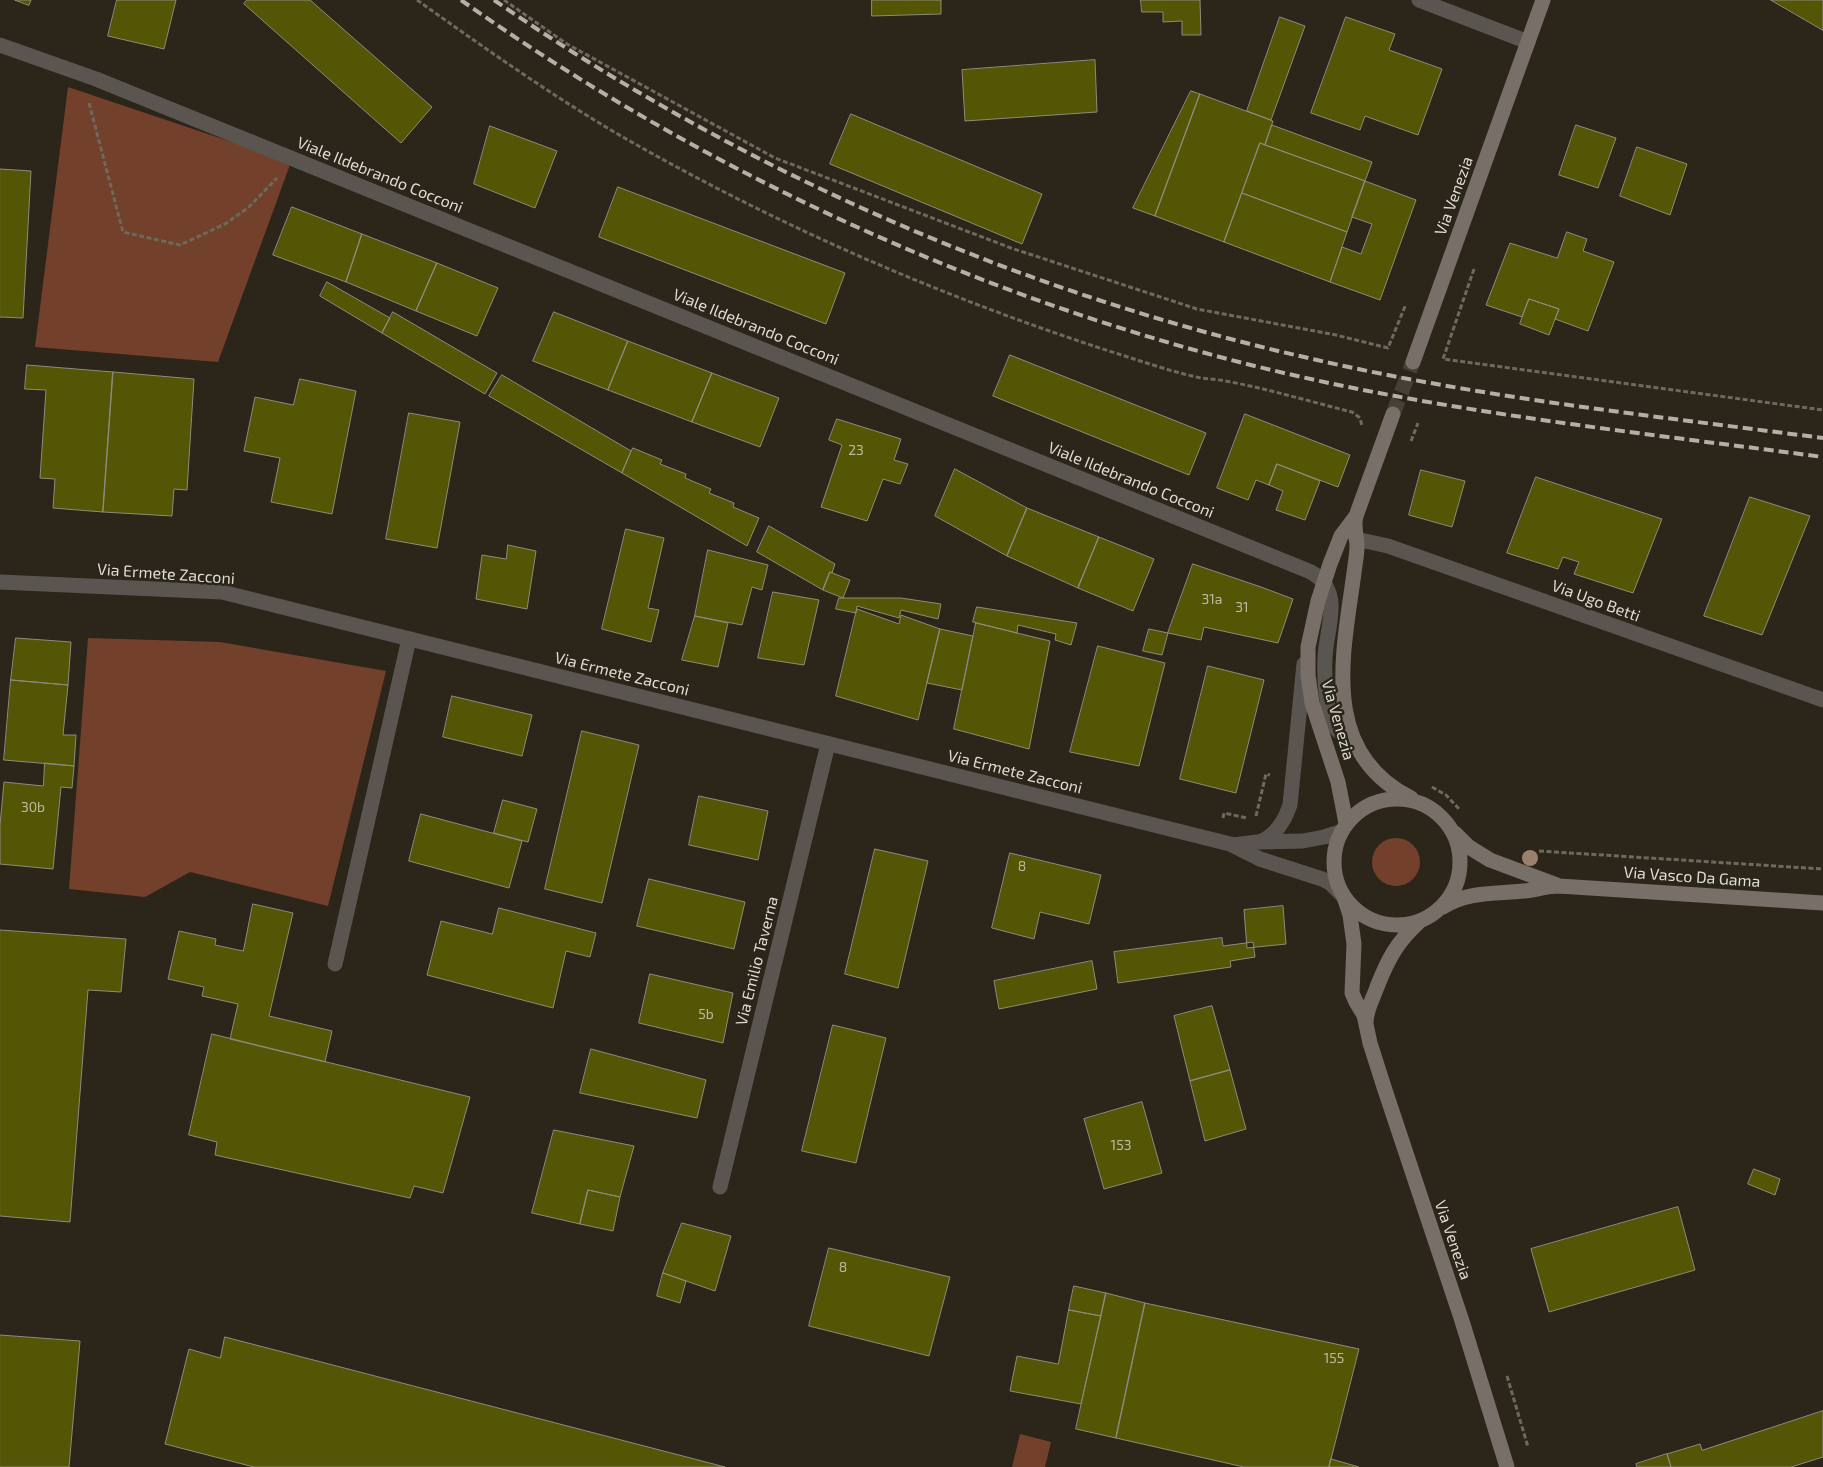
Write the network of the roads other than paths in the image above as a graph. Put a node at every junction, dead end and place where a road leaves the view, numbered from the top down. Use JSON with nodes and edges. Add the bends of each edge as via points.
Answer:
{"nodes":[{"id":1,"x":1419,"y":0,"type":"edge"},
{"id":2,"x":1543,"y":0,"type":"edge"},
{"id":3,"x":1528,"y":42,"type":"junction"},
{"id":4,"x":0,"y":45,"type":"edge"},
{"id":5,"x":1412,"y":362,"type":"tunnel mouth"},
{"id":6,"x":1393,"y":414,"type":"tunnel mouth"},
{"id":7,"x":1356,"y":516,"type":"junction"},
{"id":8,"x":1356,"y":540,"type":"junction"},
{"id":9,"x":1324,"y":581,"type":"junction"},
{"id":10,"x":0,"y":582,"type":"edge"},
{"id":11,"x":1309,"y":638,"type":"junction"},
{"id":12,"x":409,"y":639,"type":"junction"},
{"id":13,"x":1823,"y":700,"type":"edge"},
{"id":14,"x":828,"y":744,"type":"junction"},
{"id":15,"x":1360,"y":751,"type":"junction"},
{"id":16,"x":1419,"y":802,"type":"junction"},
{"id":17,"x":1444,"y":819,"type":"junction"},
{"id":18,"x":1343,"y":828,"type":"junction"},
{"id":19,"x":1257,"y":842,"type":"junction"},
{"id":20,"x":1228,"y":844,"type":"junction"},
{"id":21,"x":1559,"y":886,"type":"junction"},
{"id":22,"x":1344,"y":897,"type":"junction"},
{"id":23,"x":1823,"y":903,"type":"edge"},
{"id":24,"x":1426,"y":917,"type":"junction"},
{"id":25,"x":335,"y":964,"type":"dead end"},
{"id":26,"x":1366,"y":1025,"type":"junction"},
{"id":27,"x":720,"y":1187,"type":"dead end"},
{"id":28,"x":1507,"y":1467,"type":"edge"}],
"edges":[{"from":1,"to":3,"type":"street"},
{"from":2,"to":3,"type":"street","name":"Via Venezia"},
{"from":3,"to":5,"type":"street","name":"Via Venezia"},
{"from":4,"to":9,"type":"street","name":"Viale Ildebrando Cocconi","via":[[96,79],[292,158],[1306,569]]},
{"from":6,"to":7,"type":"street","name":"Via Venezia"},
{"from":7,"to":8,"type":"street","name":"Via Venezia"},
{"from":7,"to":9,"type":"street","name":"Via Venezia","via":[[1341,536]]},
{"from":8,"to":13,"type":"street","name":"Via Ugo Betti","via":[[1388,546]]},
{"from":8,"to":15,"type":"street","name":"Via Venezia","via":[[1343,692],[1349,727]]},
{"from":9,"to":11,"type":"street","name":"Via Venezia"},
{"from":9,"to":15,"type":"street","via":[[1332,607],[1325,657],[1330,709],[1334,726]]},
{"from":10,"to":12,"type":"street","name":"Via Ermete Zacconi","via":[[222,592]]},
{"from":11,"to":18,"type":"street","name":"Via Venezia","via":[[1310,694],[1338,782]]},
{"from":11,"to":19,"type":"street","name":"Via Ermete Zacconi","via":[[1302,675],[1290,805],[1278,829]]},
{"from":12,"to":14,"type":"street","name":"Via Ermete Zacconi"},
{"from":12,"to":25,"type":"street"},
{"from":14,"to":20,"type":"street","name":"Via Ermete Zacconi"},
{"from":14,"to":27,"type":"street","name":"Via Emilio Taverna"},
{"from":15,"to":16,"type":"street","name":"Via Venezia","via":[[1386,781]]},
{"from":16,"to":17,"type":"street","name":"Via Venezia"},
{"from":16,"to":18,"type":"street","name":"Via Venezia","via":[[1404,798],[1378,800],[1366,806]]},
{"from":17,"to":21,"type":"street","name":"Via Vasco Da Gama","via":[[1469,847],[1485,857]]},
{"from":17,"to":24,"type":"street","name":"Via Venezia","via":[[1458,846],[1458,876],[1444,903]]},
{"from":18,"to":19,"type":"street","name":"Via Ermete Zacconi","via":[[1324,837],[1303,841]]},
{"from":18,"to":22,"type":"street","name":"Via Venezia","via":[[1333,860],[1334,873]]},
{"from":19,"to":20,"type":"street","name":"Via Ermete Zacconi"},
{"from":20,"to":22,"type":"street","name":"Via Ermete Zacconi","via":[[1260,859],[1322,879]]},
{"from":21,"to":23,"type":"street","name":"Via Vasco Da Gama"},
{"from":21,"to":24,"type":"street","name":"Via Vasco Da Gama","via":[[1472,896],[1457,900]]},
{"from":22,"to":24,"type":"street","name":"Via Venezia","via":[[1358,912],[1390,925]]},
{"from":22,"to":26,"type":"street","name":"Via Venezia","via":[[1354,944],[1352,993]]},
{"from":24,"to":26,"type":"street","name":"Via Venezia","via":[[1399,942],[1388,960],[1369,1005]]},
{"from":26,"to":28,"type":"street","name":"Via Venezia"}]}
